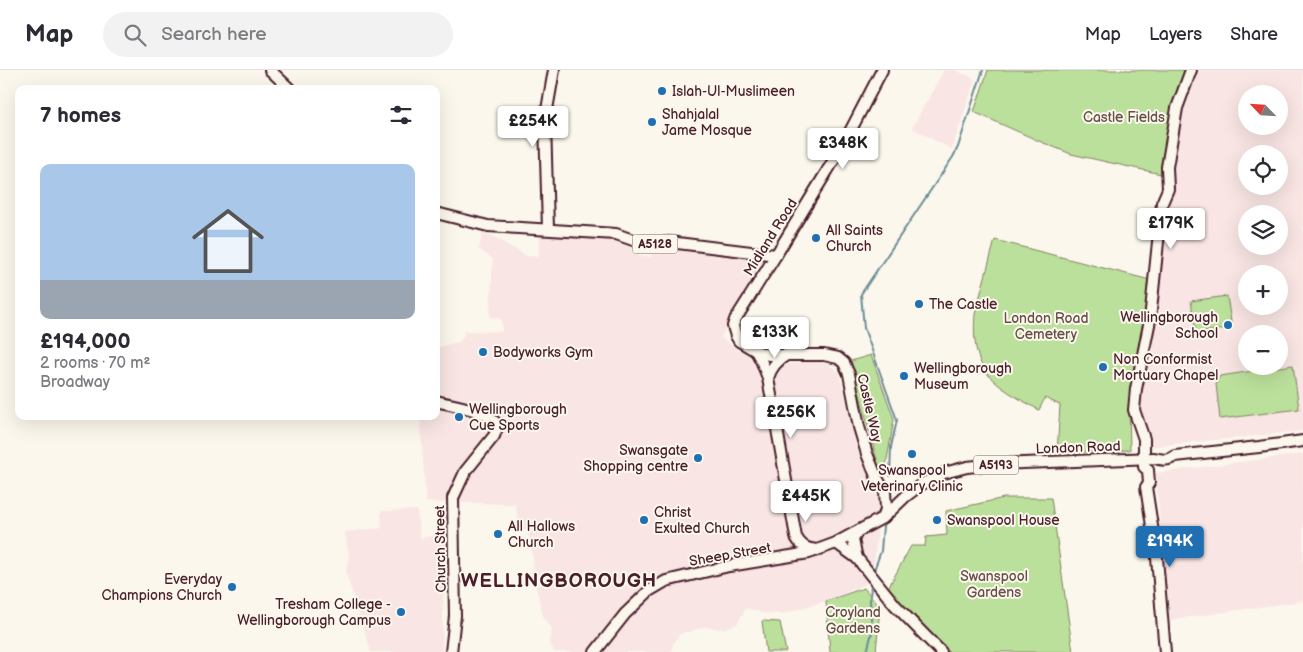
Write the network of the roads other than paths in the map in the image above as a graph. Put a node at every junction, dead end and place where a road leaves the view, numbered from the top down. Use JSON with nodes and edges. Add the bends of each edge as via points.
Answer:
{"nodes":[{"id":1,"x":270,"y":70,"type":"edge"},
{"id":2,"x":554,"y":70,"type":"edge"},
{"id":3,"x":882,"y":70,"type":"edge"},
{"id":4,"x":1191,"y":70,"type":"edge"},
{"id":5,"x":286,"y":85,"type":"edge"},
{"id":6,"x":440,"y":214,"type":"edge"},
{"id":7,"x":548,"y":228,"type":"junction"},
{"id":8,"x":776,"y":255,"type":"junction"},
{"id":9,"x":756,"y":351,"type":"junction"},
{"id":10,"x":788,"y":354,"type":"junction"},
{"id":11,"x":768,"y":378,"type":"junction"},
{"id":12,"x":440,"y":401,"type":"edge"},
{"id":13,"x":1303,"y":441,"type":"edge"},
{"id":14,"x":1146,"y":459,"type":"junction"},
{"id":15,"x":885,"y":492,"type":"junction"},
{"id":16,"x":906,"y":496,"type":"junction"},
{"id":17,"x":884,"y":516,"type":"junction"},
{"id":18,"x":856,"y":534,"type":"junction"},
{"id":19,"x":836,"y":543,"type":"junction"},
{"id":20,"x":817,"y":550,"type":"junction"},
{"id":21,"x":857,"y":558,"type":"junction"},
{"id":22,"x":596,"y":651,"type":"edge"},
{"id":23,"x":451,"y":652,"type":"edge"},
{"id":24,"x":941,"y":652,"type":"edge"},
{"id":25,"x":1165,"y":652,"type":"edge"}],
"edges":[{"from":1,"to":5,"type":"main road"},
{"from":2,"to":7,"type":"main road","via":[[546,121]]},
{"from":3,"to":8,"type":"main road","name":"Midland Road","via":[[843,145]]},
{"from":4,"to":14,"type":"main road","via":[[1171,135],[1168,189],[1162,203],[1150,320],[1134,410],[1143,435]]},
{"from":6,"to":7,"type":"main road","number":"A5128","via":[[488,226]]},
{"from":7,"to":8,"type":"main road","number":"A5128","via":[[616,234],[648,244],[677,243]]},
{"from":8,"to":9,"type":"main road","name":"Midland Road","via":[[733,326],[739,341]]},
{"from":9,"to":10,"type":"main road","name":"Castle Way"},
{"from":9,"to":11,"type":"main road"},
{"from":10,"to":11,"type":"main road","via":[[774,364]]},
{"from":10,"to":15,"type":"main road","name":"Castle Way","via":[[824,355],[844,363],[867,454]]},
{"from":11,"to":20,"type":"main road","via":[[796,537],[804,547]]},
{"from":12,"to":23,"type":"main road","name":"Church Street","via":[[477,411],[495,420],[498,426],[492,440],[465,472],[453,498],[455,616]]},
{"from":13,"to":14,"type":"main road","name":"London Road","number":"A5193","via":[[1175,456],[1169,460]]},
{"from":14,"to":16,"type":"main road","name":"London Road","number":"A5193","via":[[968,468],[944,473]]},
{"from":14,"to":25,"type":"main road","via":[[1149,483],[1146,486],[1157,558]]},
{"from":15,"to":16,"type":"main road"},
{"from":15,"to":17,"type":"main road","name":"Castle Way"},
{"from":16,"to":17,"type":"main road","name":"London Road","number":"A5193"},
{"from":17,"to":18,"type":"main road","name":"London Road","number":"A5193"},
{"from":18,"to":19,"type":"main road","name":"London Road","number":"A5193"},
{"from":18,"to":21,"type":"main road"},
{"from":19,"to":20,"type":"main road","name":"London Road","number":"A5193"},
{"from":19,"to":21,"type":"main road"},
{"from":20,"to":22,"type":"main road","name":"Sheep Street","number":"A5193","via":[[666,581],[649,591]]},
{"from":21,"to":24,"type":"main road","via":[[916,629]]}]}
